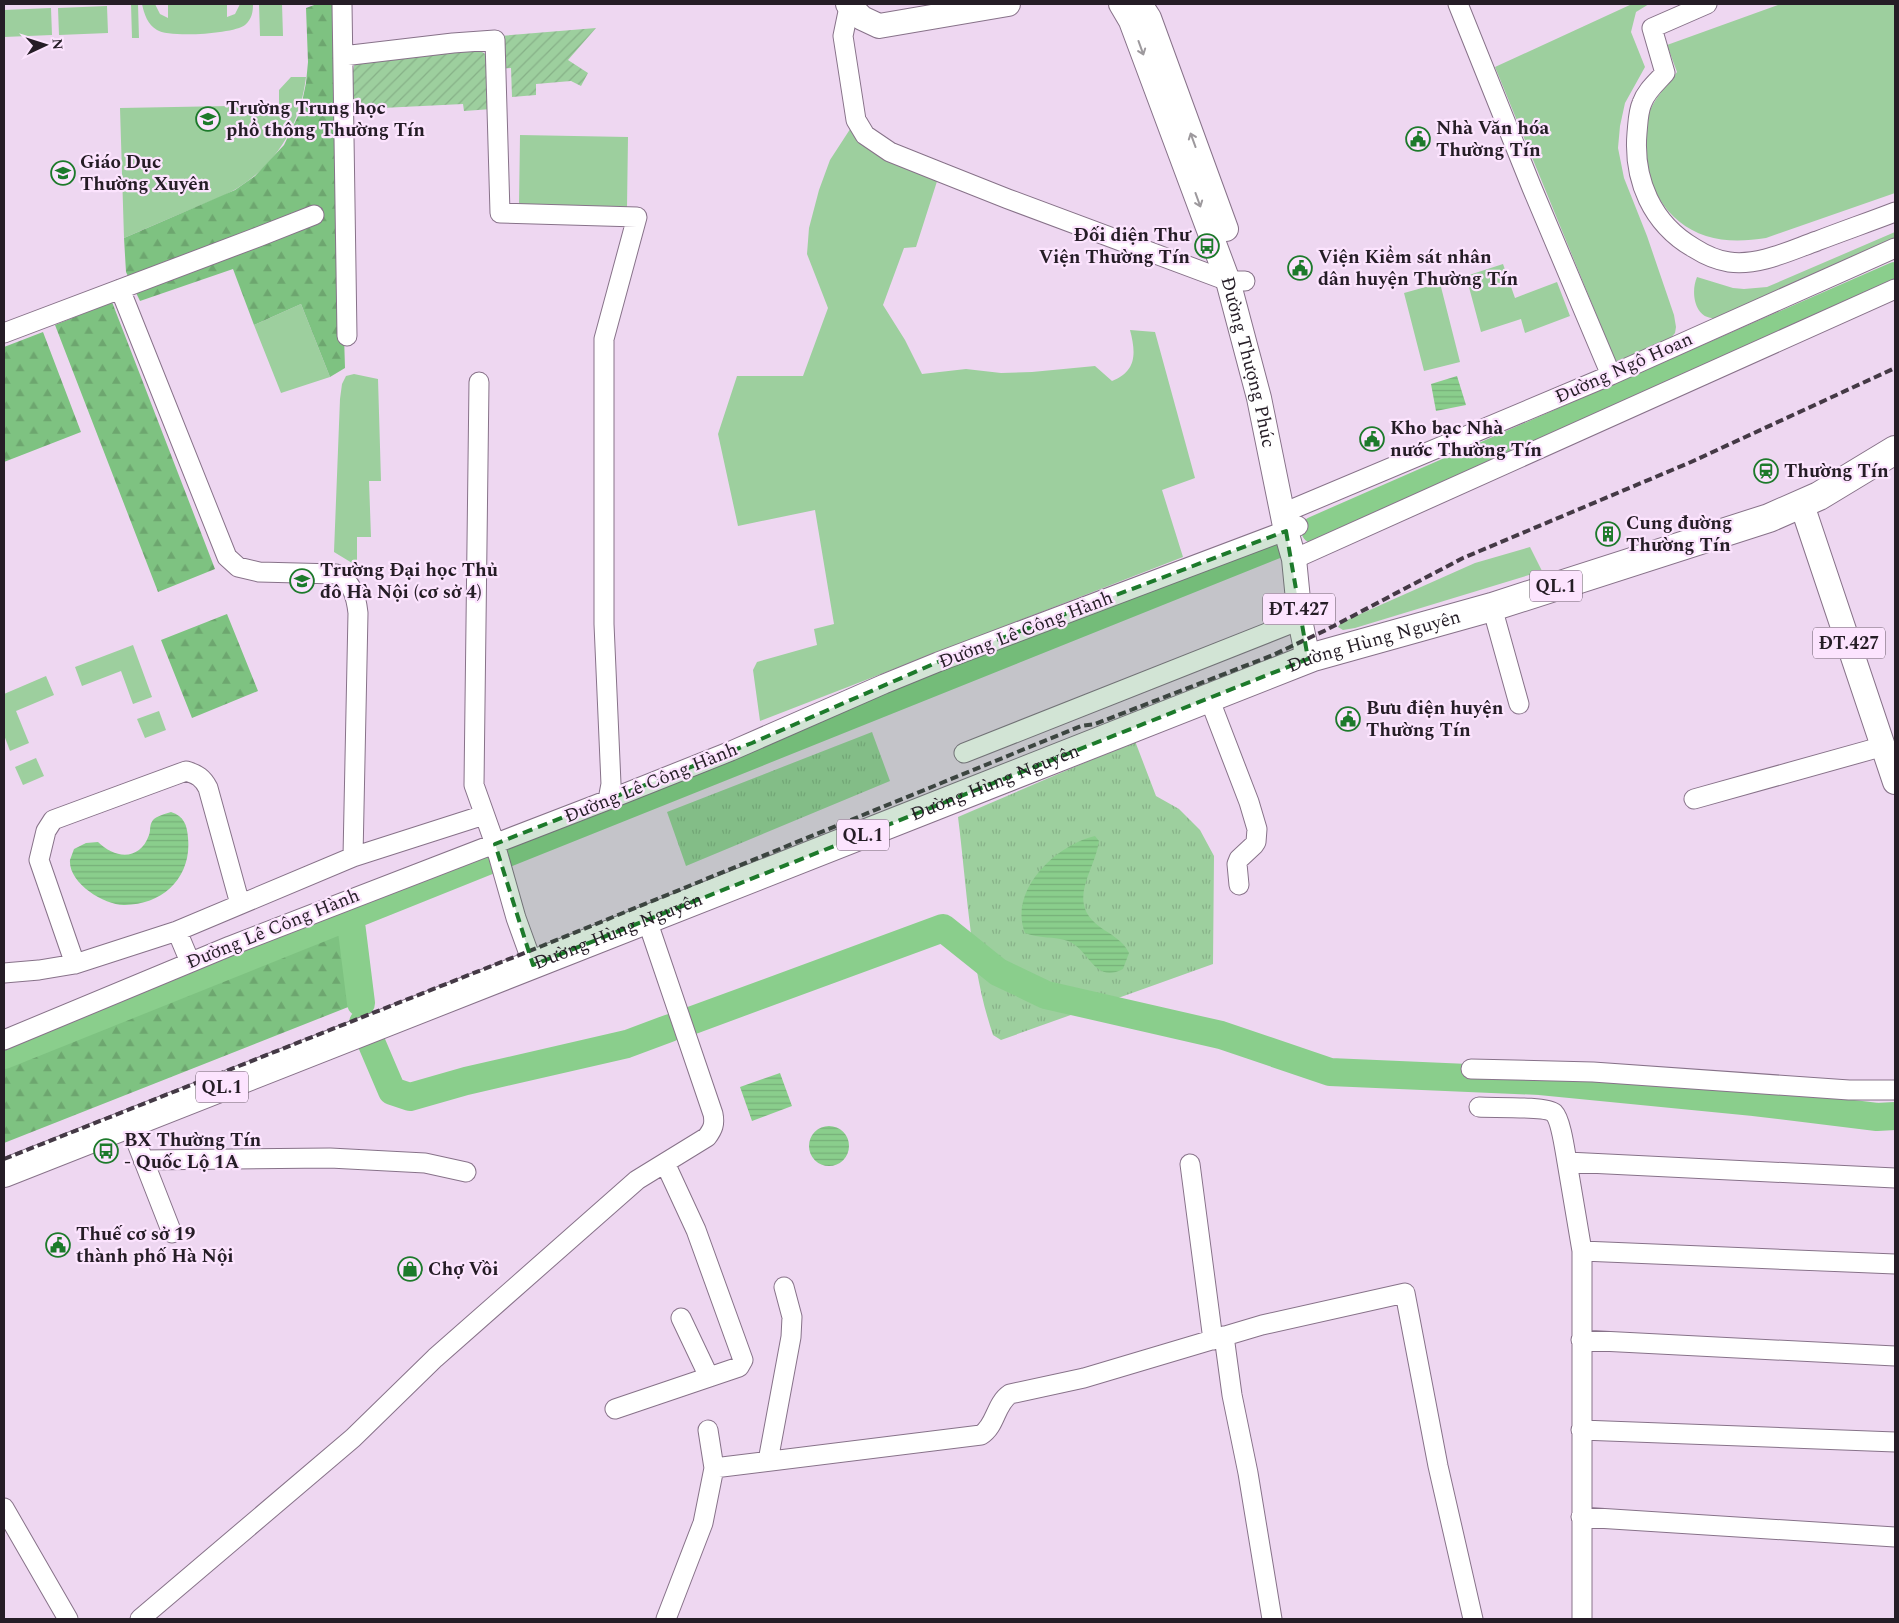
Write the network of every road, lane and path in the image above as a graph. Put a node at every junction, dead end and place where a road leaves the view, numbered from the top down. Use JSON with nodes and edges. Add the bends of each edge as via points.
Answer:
{"nodes":[{"id":1,"x":342,"y":4,"type":"edge"},
{"id":2,"x":1008,"y":4,"type":"edge"},
{"id":3,"x":1121,"y":4,"type":"edge"},
{"id":4,"x":1140,"y":4,"type":"edge"},
{"id":5,"x":1458,"y":4,"type":"edge"},
{"id":6,"x":849,"y":5,"type":"edge"},
{"id":7,"x":1698,"y":5,"type":"edge"},
{"id":8,"x":343,"y":56,"type":"junction"},
{"id":9,"x":1895,"y":212,"type":"edge"},
{"id":10,"x":314,"y":215,"type":"dead end"},
{"id":11,"x":1895,"y":248,"type":"edge"},
{"id":12,"x":1236,"y":281,"type":"junction"},
{"id":13,"x":120,"y":289,"type":"junction"},
{"id":14,"x":1895,"y":289,"type":"edge"},
{"id":15,"x":4,"y":333,"type":"edge"},
{"id":16,"x":347,"y":336,"type":"dead end"},
{"id":17,"x":1611,"y":375,"type":"junction"},
{"id":18,"x":479,"y":382,"type":"dead end"},
{"id":19,"x":1895,"y":450,"type":"edge"},
{"id":20,"x":1802,"y":505,"type":"junction"},
{"id":21,"x":1293,"y":522,"type":"junction"},
{"id":22,"x":1294,"y":558,"type":"junction"},
{"id":23,"x":1492,"y":607,"type":"junction"},
{"id":24,"x":1300,"y":620,"type":"junction"},
{"id":25,"x":1308,"y":659,"type":"junction"},
{"id":26,"x":1209,"y":698,"type":"junction"},
{"id":27,"x":1519,"y":704,"type":"dead end"},
{"id":28,"x":1889,"y":752,"type":"edge"},
{"id":29,"x":964,"y":753,"type":"dead end"},
{"id":30,"x":1895,"y":782,"type":"edge"},
{"id":31,"x":1694,"y":799,"type":"dead end"},
{"id":32,"x":608,"y":800,"type":"junction"},
{"id":33,"x":484,"y":815,"type":"junction"},
{"id":34,"x":496,"y":848,"type":"junction"},
{"id":35,"x":354,"y":857,"type":"junction"},
{"id":36,"x":1240,"y":885,"type":"dead end"},
{"id":37,"x":240,"y":904,"type":"junction"},
{"id":38,"x":647,"y":920,"type":"junction"},
{"id":39,"x":177,"y":931,"type":"junction"},
{"id":40,"x":190,"y":962,"type":"junction"},
{"id":41,"x":75,"y":964,"type":"junction"},
{"id":42,"x":533,"y":965,"type":"junction"},
{"id":43,"x":4,"y":973,"type":"edge"},
{"id":44,"x":4,"y":1040,"type":"edge"},
{"id":45,"x":1470,"y":1070,"type":"dead end"},
{"id":46,"x":1895,"y":1090,"type":"edge"},
{"id":47,"x":1479,"y":1107,"type":"dead end"},
{"id":48,"x":129,"y":1124,"type":"junction"},
{"id":49,"x":143,"y":1160,"type":"junction"},
{"id":50,"x":1567,"y":1162,"type":"junction"},
{"id":51,"x":665,"y":1164,"type":"junction"},
{"id":52,"x":1190,"y":1164,"type":"dead end"},
{"id":53,"x":466,"y":1172,"type":"dead end"},
{"id":54,"x":4,"y":1173,"type":"edge"},
{"id":55,"x":1895,"y":1178,"type":"edge"},
{"id":56,"x":172,"y":1232,"type":"dead end"},
{"id":57,"x":1582,"y":1251,"type":"junction"},
{"id":58,"x":1895,"y":1264,"type":"edge"},
{"id":59,"x":784,"y":1287,"type":"dead end"},
{"id":60,"x":681,"y":1318,"type":"dead end"},
{"id":61,"x":1219,"y":1338,"type":"junction"},
{"id":62,"x":1581,"y":1340,"type":"junction"},
{"id":63,"x":1895,"y":1356,"type":"edge"},
{"id":64,"x":709,"y":1377,"type":"junction"},
{"id":65,"x":615,"y":1409,"type":"dead end"},
{"id":66,"x":708,"y":1430,"type":"dead end"},
{"id":67,"x":1581,"y":1430,"type":"junction"},
{"id":68,"x":1895,"y":1442,"type":"edge"},
{"id":69,"x":768,"y":1461,"type":"junction"},
{"id":70,"x":714,"y":1468,"type":"junction"},
{"id":71,"x":4,"y":1508,"type":"edge"},
{"id":72,"x":1581,"y":1517,"type":"junction"},
{"id":73,"x":1895,"y":1537,"type":"edge"},
{"id":74,"x":68,"y":1619,"type":"edge"},
{"id":75,"x":140,"y":1619,"type":"edge"},
{"id":76,"x":666,"y":1619,"type":"edge"},
{"id":77,"x":1272,"y":1619,"type":"edge"},
{"id":78,"x":1473,"y":1619,"type":"edge"},
{"id":79,"x":1582,"y":1619,"type":"edge"}],
"edges":[{"from":1,"to":8,"type":"street"},
{"from":2,"to":6,"type":"main road","via":[[879,26],[862,18]]},
{"from":3,"to":12,"type":"main road","name":"Đường Thượng Phúc","number":"ĐT.427","one_way":true,"via":[[1131,21]]},
{"from":12,"to":4,"type":"main road","name":"Đường Thượng Phúc","number":"ĐT.427","one_way":true,"via":[[1149,18]]},
{"from":5,"to":17,"type":"street"},
{"from":6,"to":12,"type":"street","via":[[843,36],[856,120],[865,135],[890,152],[940,172]]},
{"from":7,"to":9,"type":"street","via":[[1652,28],[1665,73],[1642,102],[1638,123],[1638,172],[1648,201],[1674,234],[1711,258],[1748,262],[1772,257]]},
{"from":8,"to":16,"type":"street"},
{"from":8,"to":32,"type":"street","via":[[495,40],[500,213],[637,216],[604,339],[604,624],[611,784]]},
{"from":10,"to":13,"type":"street"},
{"from":11,"to":17,"type":"street","name":"Đường Ngô Hoan"},
{"from":12,"to":21,"type":"main road","name":"Đường Thượng Phúc","number":"ĐT.427"},
{"from":13,"to":15,"type":"street"},
{"from":13,"to":35,"type":"street","via":[[226,557],[238,567],[259,572],[336,574],[344,578],[356,596]]},
{"from":14,"to":22,"type":"street"},
{"from":17,"to":21,"type":"street","name":"Đường Ngô Hoan"},
{"from":18,"to":33,"type":"street","via":[[474,785]]},
{"from":19,"to":20,"type":"highway","number":"QL.1"},
{"from":20,"to":23,"type":"highway","name":"Đường Hùng Nguyên","number":"QL.1"},
{"from":20,"to":28,"type":"main road","number":"ĐT.427"},
{"from":21,"to":22,"type":"main road","name":"Đường Thượng Phúc","number":"ĐT.427"},
{"from":21,"to":32,"type":"street","name":"Đường Lê Công Hành","via":[[938,662],[752,743]]},
{"from":22,"to":24,"type":"main road","name":"Đường Thượng Phúc","number":"ĐT.427"},
{"from":23,"to":25,"type":"highway","name":"Đường Hùng Nguyên","number":"QL.1"},
{"from":23,"to":27,"type":"street"},
{"from":24,"to":25,"type":"main road","name":"Đường Thượng Phúc","number":"ĐT.427"},
{"from":24,"to":29,"type":"street"},
{"from":25,"to":26,"type":"highway","name":"Đường Hùng Nguyên","number":"QL.1"},
{"from":26,"to":36,"type":"street","via":[[1257,828],[1256,842],[1237,864]]},
{"from":26,"to":38,"type":"highway","name":"Đường Hùng Nguyên","number":"QL.1"},
{"from":28,"to":30,"type":"main road","number":"ĐT.427"},
{"from":28,"to":31,"type":"street"},
{"from":32,"to":34,"type":"street","name":"Đường Lê Công Hành"},
{"from":33,"to":34,"type":"street"},
{"from":33,"to":35,"type":"street"},
{"from":34,"to":40,"type":"street","name":"Đường Lê Công Hành","via":[[306,915]]},
{"from":34,"to":42,"type":"street"},
{"from":35,"to":37,"type":"street"},
{"from":37,"to":39,"type":"street"},
{"from":37,"to":41,"type":"street","via":[[208,788],[204,780],[186,771],[53,820],[46,831],[38,860]]},
{"from":38,"to":42,"type":"highway","name":"Đường Hùng Nguyên","number":"QL.1"},
{"from":38,"to":51,"type":"street","via":[[714,1123],[707,1137]]},
{"from":39,"to":40,"type":"street"},
{"from":39,"to":41,"type":"street"},
{"from":40,"to":44,"type":"street","name":"Đường Lê Công Hành"},
{"from":41,"to":43,"type":"street"},
{"from":42,"to":48,"type":"highway","name":"Đường Hùng Nguyên","number":"QL.1"},
{"from":45,"to":46,"type":"street","via":[[1593,1072],[1849,1090]]},
{"from":47,"to":50,"type":"street","via":[[1539,1109],[1554,1114]]},
{"from":48,"to":49,"type":"street"},
{"from":48,"to":54,"type":"highway","name":"Đường Hùng Nguyên","number":"QL.1"},
{"from":49,"to":53,"type":"street","via":[[330,1158],[425,1163]]},
{"from":49,"to":56,"type":"street"},
{"from":50,"to":55,"type":"street"},
{"from":50,"to":57,"type":"street"},
{"from":51,"to":64,"type":"street","via":[[696,1230],[742,1358],[739,1367]]},
{"from":51,"to":75,"type":"street","via":[[637,1180],[435,1358],[353,1438]]},
{"from":52,"to":61,"type":"street"},
{"from":57,"to":58,"type":"street"},
{"from":57,"to":62,"type":"street"},
{"from":59,"to":69,"type":"street","via":[[792,1317],[792,1337]]},
{"from":60,"to":64,"type":"street"},
{"from":61,"to":69,"type":"street","via":[[1084,1378],[1010,1394],[1002,1401],[988,1431],[981,1435]]},
{"from":61,"to":77,"type":"street","via":[[1248,1473]]},
{"from":61,"to":78,"type":"street","via":[[1405,1292],[1438,1466]]},
{"from":62,"to":63,"type":"street"},
{"from":62,"to":67,"type":"street"},
{"from":64,"to":65,"type":"street"},
{"from":66,"to":70,"type":"street"},
{"from":67,"to":68,"type":"street"},
{"from":67,"to":72,"type":"street"},
{"from":69,"to":70,"type":"street"},
{"from":70,"to":76,"type":"street","via":[[703,1523]]},
{"from":71,"to":74,"type":"street"},
{"from":72,"to":73,"type":"street"},
{"from":72,"to":79,"type":"street"}]}
